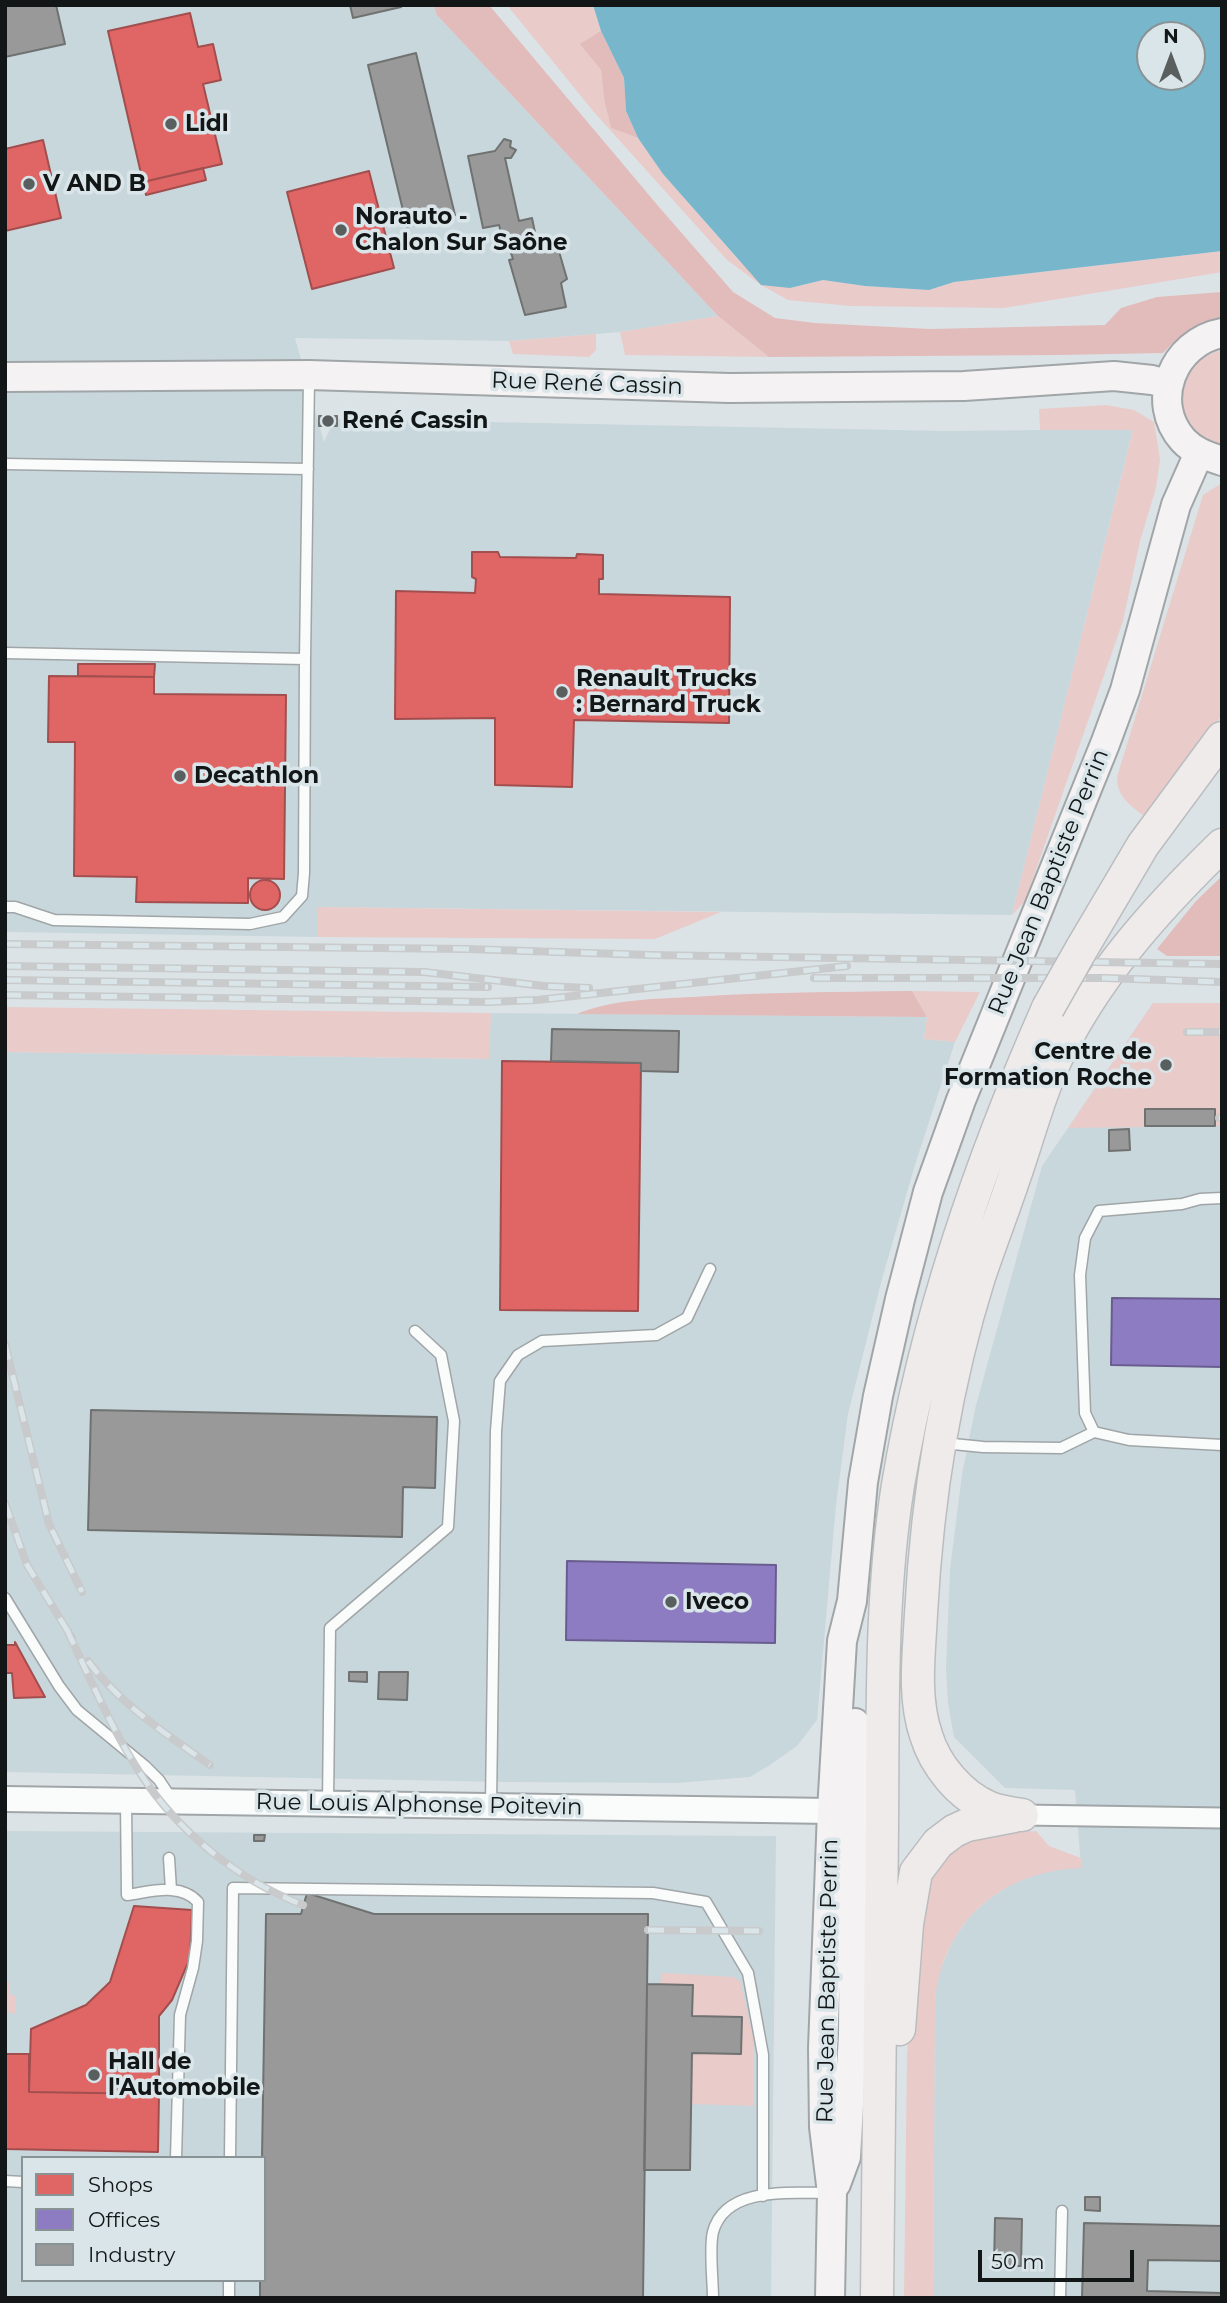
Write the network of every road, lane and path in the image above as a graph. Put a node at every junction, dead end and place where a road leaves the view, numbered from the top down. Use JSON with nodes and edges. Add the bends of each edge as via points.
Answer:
{"nodes":[{"id":1,"x":1222,"y":333,"type":"edge"},
{"id":2,"x":309,"y":375,"type":"junction"},
{"id":3,"x":5,"y":377,"type":"edge"},
{"id":4,"x":1168,"y":384,"type":"junction"},
{"id":5,"x":1210,"y":457,"type":"edge"},
{"id":6,"x":5,"y":464,"type":"edge"},
{"id":7,"x":308,"y":468,"type":"junction"},
{"id":8,"x":5,"y":653,"type":"edge"},
{"id":9,"x":305,"y":659,"type":"junction"},
{"id":10,"x":1222,"y":738,"type":"edge"},
{"id":11,"x":1222,"y":845,"type":"edge"},
{"id":12,"x":5,"y":907,"type":"edge"},
{"id":13,"x":1222,"y":1198,"type":"edge"},
{"id":14,"x":710,"y":1269,"type":"dead end"},
{"id":15,"x":415,"y":1331,"type":"dead end"},
{"id":16,"x":1094,"y":1432,"type":"junction"},
{"id":17,"x":939,"y":1442,"type":"junction"},
{"id":18,"x":1222,"y":1445,"type":"edge"},
{"id":19,"x":5,"y":1598,"type":"edge"},
{"id":20,"x":852,"y":1601,"type":"junction"},
{"id":21,"x":855,"y":1793,"type":"junction"},
{"id":22,"x":5,"y":1799,"type":"edge"},
{"id":23,"x":126,"y":1800,"type":"junction"},
{"id":24,"x":173,"y":1802,"type":"junction"},
{"id":25,"x":328,"y":1804,"type":"junction"},
{"id":26,"x":491,"y":1805,"type":"junction"},
{"id":27,"x":832,"y":1811,"type":"junction"},
{"id":28,"x":1022,"y":1815,"type":"junction"},
{"id":29,"x":1222,"y":1818,"type":"edge"},
{"id":30,"x":169,"y":1857,"type":"dead end"},
{"id":31,"x":171,"y":1890,"type":"junction"},
{"id":32,"x":853,"y":1995,"type":"junction"},
{"id":33,"x":176,"y":2156,"type":"edge"},
{"id":34,"x":230,"y":2156,"type":"edge"},
{"id":35,"x":832,"y":2193,"type":"junction"},
{"id":36,"x":763,"y":2196,"type":"junction"},
{"id":37,"x":1062,"y":2211,"type":"dead end"},
{"id":38,"x":877,"y":2291,"type":"edge"},
{"id":39,"x":713,"y":2298,"type":"edge"},
{"id":40,"x":830,"y":2298,"type":"edge"},
{"id":41,"x":1060,"y":2298,"type":"edge"}],
"edges":[{"from":1,"to":4,"type":"main road","via":[[1186,351]]},
{"from":2,"to":3,"type":"main road","name":"Rue René Cassin"},
{"from":2,"to":4,"type":"main road","name":"Rue René Cassin","via":[[729,388],[964,386],[1114,376]]},
{"from":2,"to":7,"type":"lane"},
{"from":4,"to":5,"type":"main road","via":[[1172,423],[1183,440]]},
{"from":5,"to":20,"type":"main road","name":"Rue Jean Baptiste Perrin","via":[[1176,505],[1125,690],[928,1192],[878,1396],[863,1482]]},
{"from":6,"to":7,"type":"lane"},
{"from":7,"to":9,"type":"lane"},
{"from":8,"to":9,"type":"lane"},
{"from":9,"to":12,"type":"lane","via":[[302,896],[283,917],[250,924],[54,920]]},
{"from":10,"to":38,"type":"main road","bridge":true,"via":[[1143,845],[1048,1008],[964,1219],[919,1381],[896,1500],[887,1591]]},
{"from":11,"to":17,"type":"main road","via":[[1163,903],[1115,962],[1054,1064],[979,1279]]},
{"from":13,"to":16,"type":"lane","via":[[1099,1211],[1094,1220],[1085,1238],[1080,1275],[1085,1413]]},
{"from":14,"to":26,"type":"lane","via":[[687,1318],[656,1335],[542,1341],[518,1355],[499,1381]]},
{"from":15,"to":25,"type":"lane","via":[[441,1355],[454,1421],[448,1527],[330,1628]]},
{"from":16,"to":17,"type":"lane","via":[[1061,1448]]},
{"from":16,"to":18,"type":"lane","via":[[1129,1440]]},
{"from":17,"to":28,"type":"main road","via":[[924,1551],[920,1716],[935,1757],[961,1788],[989,1807]]},
{"from":19,"to":24,"type":"lane","via":[[77,1710],[145,1766]]},
{"from":20,"to":21,"type":"main road","name":"Rue Jean Baptiste Perrin"},
{"from":20,"to":27,"type":"main road","name":"Rue Jean Baptiste Perrin","via":[[842,1641]]},
{"from":21,"to":27,"type":"street","name":"Rue Jean Baptiste Perrin"},
{"from":21,"to":32,"type":"main road","name":"Rue Jean Baptiste Perrin"},
{"from":22,"to":23,"type":"street","name":"Rue Louis Alphonse Poitevin"},
{"from":23,"to":24,"type":"street","name":"Rue Louis Alphonse Poitevin"},
{"from":23,"to":31,"type":"lane","via":[[127,1895]]},
{"from":24,"to":25,"type":"street","name":"Rue Louis Alphonse Poitevin"},
{"from":25,"to":26,"type":"street","name":"Rue Louis Alphonse Poitevin"},
{"from":26,"to":27,"type":"street","name":"Rue Louis Alphonse Poitevin"},
{"from":27,"to":32,"type":"street","name":"Rue Jean Baptiste Perrin","via":[[842,1819],[841,1942]]},
{"from":27,"to":35,"type":"main road","name":"Rue Jean Baptiste Perrin","via":[[823,2048],[824,2127]]},
{"from":28,"to":29,"type":"street"},
{"from":28,"to":38,"type":"main road","via":[[954,1831],[938,1843],[916,1872],[907,1924],[893,2156]]},
{"from":30,"to":31,"type":"lane"},
{"from":31,"to":33,"type":"lane","via":[[191,1894],[199,1911],[193,1968],[180,2015]]},
{"from":32,"to":35,"type":"main road","name":"Rue Jean Baptiste Perrin","via":[[846,2157]]},
{"from":34,"to":36,"type":"lane","via":[[233,1888],[653,1893],[706,1902],[748,1973],[763,2055]]},
{"from":35,"to":36,"type":"lane"},
{"from":35,"to":40,"type":"main road","name":"Rue Jean Baptiste Perrin"},
{"from":36,"to":39,"type":"lane","via":[[743,2199],[723,2211],[713,2233]]},
{"from":37,"to":41,"type":"lane"}]}
